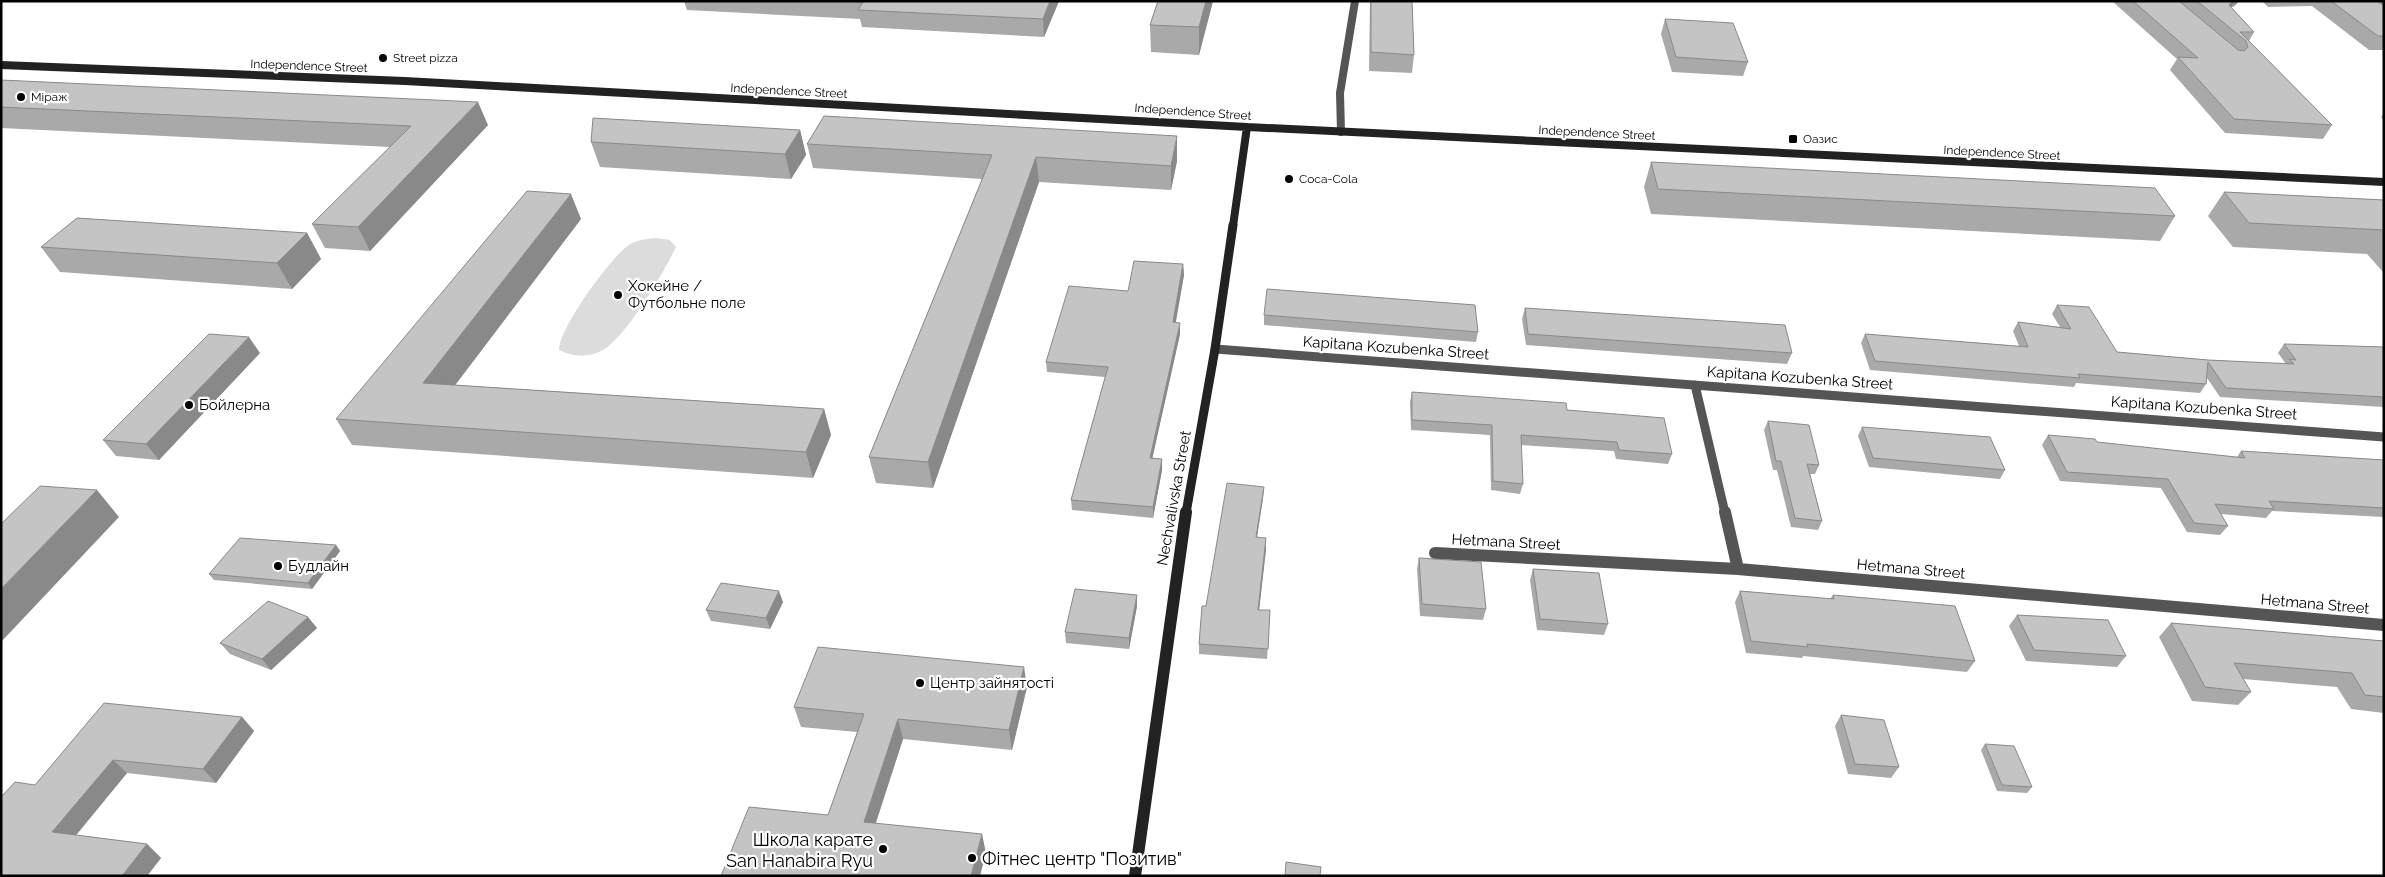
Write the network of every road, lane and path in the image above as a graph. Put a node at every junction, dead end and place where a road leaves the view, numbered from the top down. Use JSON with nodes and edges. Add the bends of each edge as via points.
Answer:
{"nodes":[{"id":1,"x":1355,"y":1,"type":"edge"},
{"id":2,"x":1,"y":65,"type":"edge"},
{"id":3,"x":1247,"y":127,"type":"junction"},
{"id":4,"x":1341,"y":132,"type":"junction"},
{"id":5,"x":2384,"y":182,"type":"edge"},
{"id":6,"x":1215,"y":349,"type":"junction"},
{"id":7,"x":1694,"y":385,"type":"junction"},
{"id":8,"x":2384,"y":437,"type":"edge"},
{"id":9,"x":1435,"y":553,"type":"dead end"},
{"id":10,"x":1738,"y":569,"type":"junction"},
{"id":11,"x":2384,"y":625,"type":"edge"},
{"id":12,"x":1135,"y":876,"type":"edge"}],
"edges":[{"from":1,"to":4,"type":"street","via":[[1340,93]]},
{"from":2,"to":3,"type":"street","name":"Independence Street","via":[[405,81]]},
{"from":3,"to":4,"type":"street","name":"Independence Street"},
{"from":3,"to":6,"type":"street","name":"Nechvalivska Street"},
{"from":4,"to":5,"type":"street","name":"Independence Street"},
{"from":6,"to":7,"type":"street","name":"Kapitana Kozubenka Street"},
{"from":6,"to":12,"type":"street","name":"Nechvalivska Street","via":[[1178,560]]},
{"from":7,"to":8,"type":"street","name":"Kapitana Kozubenka Street"},
{"from":7,"to":10,"type":"street"},
{"from":9,"to":10,"type":"street","name":"Hetmana Street"},
{"from":10,"to":11,"type":"street","name":"Hetmana Street"}]}
